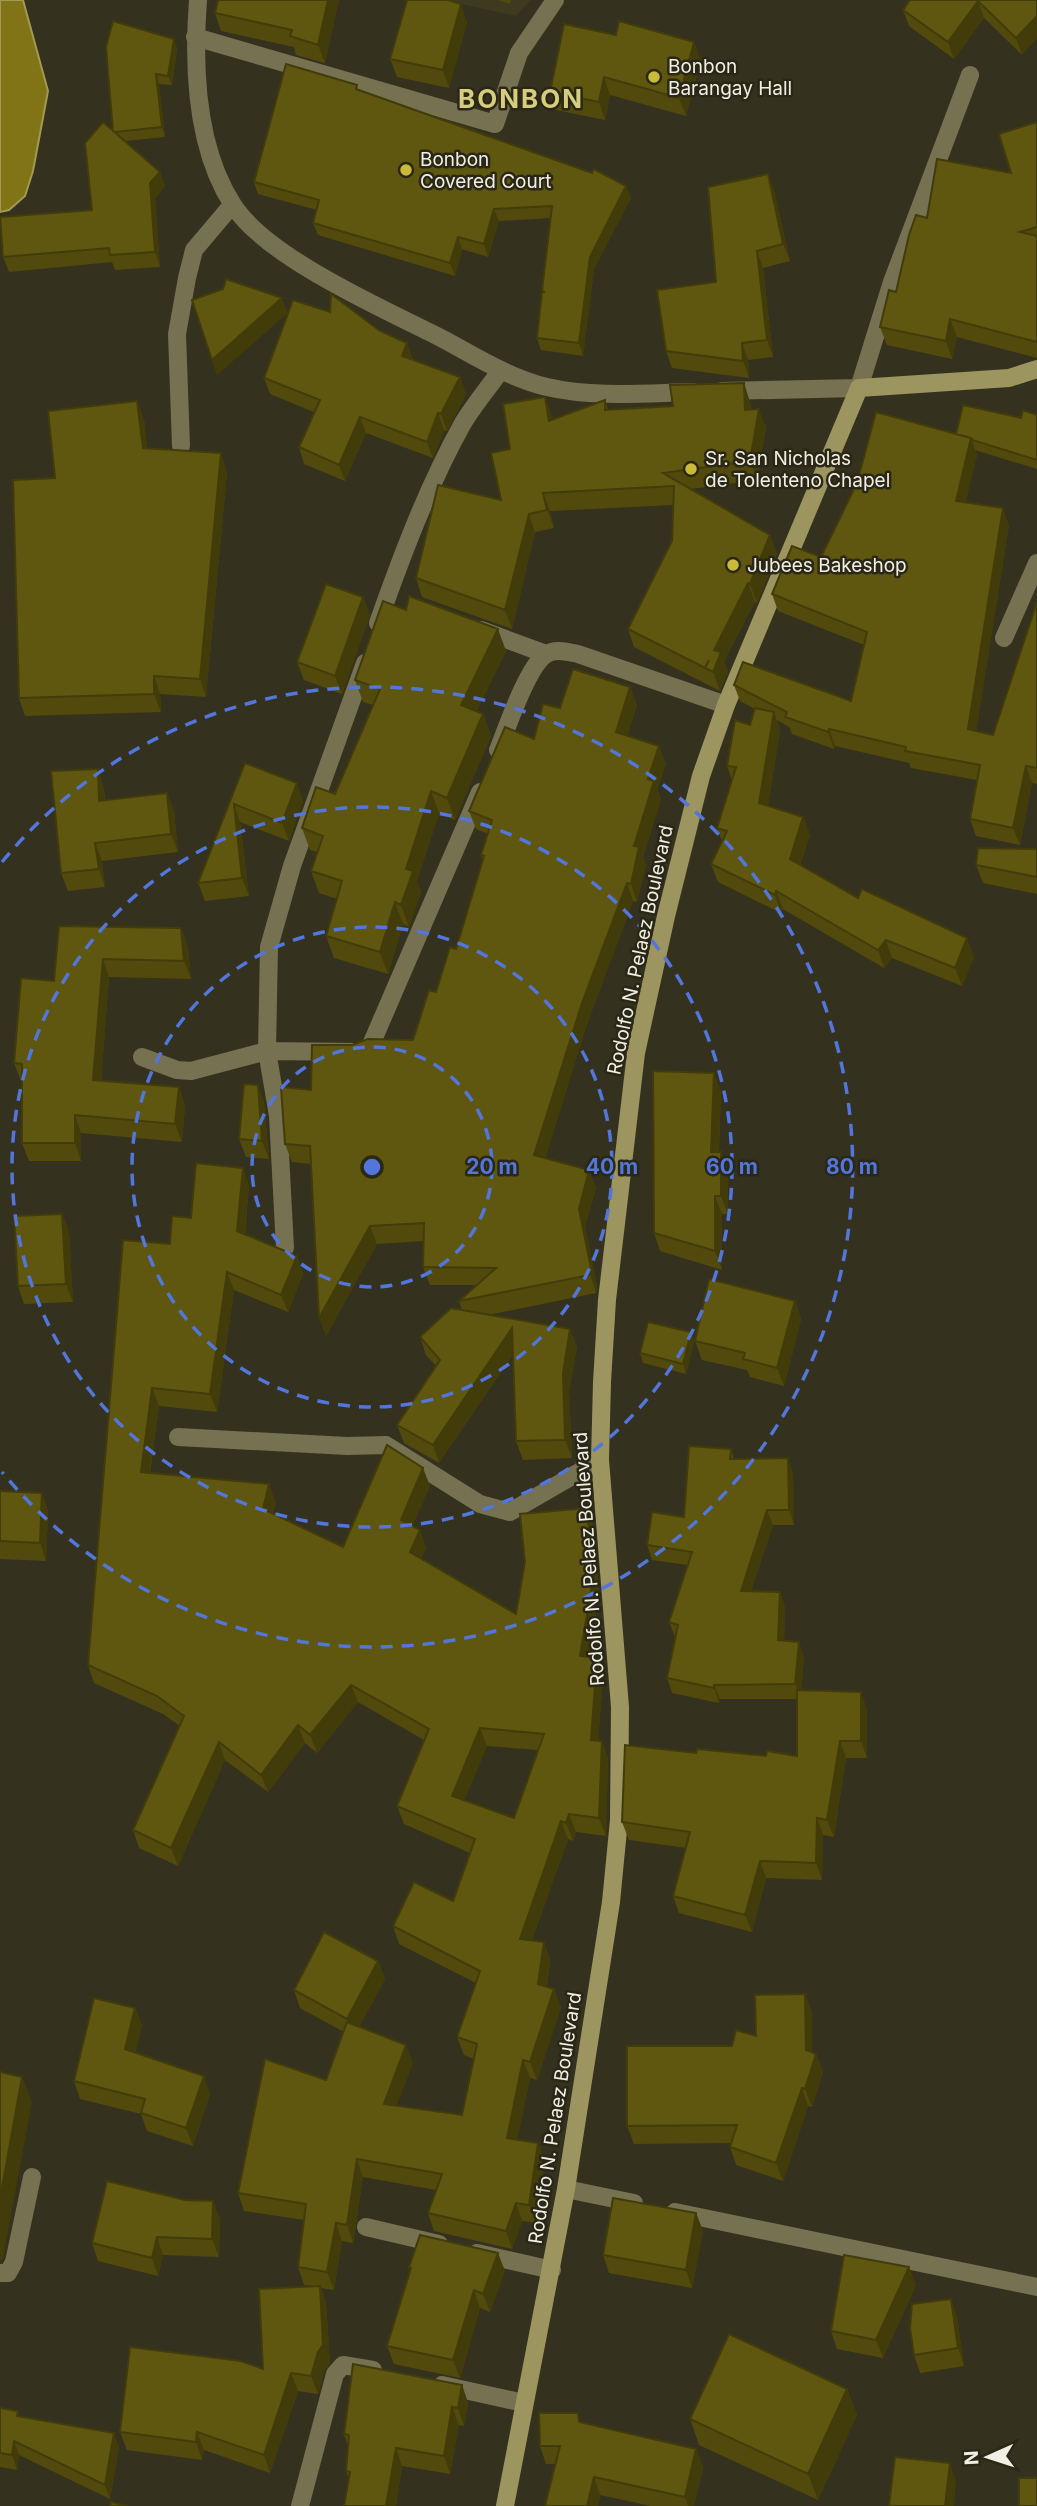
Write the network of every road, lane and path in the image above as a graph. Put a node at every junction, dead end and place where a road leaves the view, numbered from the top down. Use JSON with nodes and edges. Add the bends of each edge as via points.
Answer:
{"nodes":[{"id":1,"x":198,"y":0,"type":"edge"},
{"id":2,"x":555,"y":0,"type":"edge"},
{"id":3,"x":195,"y":37,"type":"junction"},
{"id":4,"x":970,"y":75,"type":"dead end"},
{"id":5,"x":232,"y":205,"type":"junction"},
{"id":6,"x":1037,"y":369,"type":"edge"},
{"id":7,"x":501,"y":370,"type":"junction"},
{"id":8,"x":859,"y":388,"type":"junction"},
{"id":9,"x":181,"y":446,"type":"dead end"},
{"id":10,"x":1037,"y":563,"type":"edge"},
{"id":11,"x":459,"y":621,"type":"edge"},
{"id":12,"x":1004,"y":638,"type":"dead end"},
{"id":13,"x":546,"y":654,"type":"junction"},
{"id":14,"x":726,"y":705,"type":"junction"},
{"id":15,"x":267,"y":1051,"type":"junction"},
{"id":16,"x":142,"y":1057,"type":"dead end"},
{"id":17,"x":285,"y":1248,"type":"edge"},
{"id":18,"x":178,"y":1437,"type":"dead end"},
{"id":19,"x":600,"y":1460,"type":"junction"},
{"id":20,"x":32,"y":2177,"type":"dead end"},
{"id":21,"x":566,"y":2189,"type":"junction"},
{"id":22,"x":366,"y":2227,"type":"dead end"},
{"id":23,"x":552,"y":2270,"type":"junction"},
{"id":24,"x":0,"y":2273,"type":"edge"},
{"id":25,"x":1037,"y":2287,"type":"edge"},
{"id":26,"x":390,"y":2374,"type":"edge"},
{"id":27,"x":430,"y":2383,"type":"edge"},
{"id":28,"x":524,"y":2403,"type":"junction"},
{"id":29,"x":300,"y":2506,"type":"edge"},
{"id":30,"x":505,"y":2506,"type":"edge"}],
"edges":[{"from":1,"to":3,"type":"street"},
{"from":2,"to":3,"type":"street","via":[[520,53],[495,124]]},
{"from":3,"to":5,"type":"street","via":[[202,128],[210,159]]},
{"from":4,"to":8,"type":"street","via":[[892,282]]},
{"from":5,"to":7,"type":"street","via":[[272,245],[316,272]]},
{"from":5,"to":9,"type":"street","via":[[194,250],[187,278],[177,334]]},
{"from":6,"to":8,"type":"street","via":[[1009,378]]},
{"from":7,"to":8,"type":"street","via":[[543,386],[586,393]]},
{"from":7,"to":15,"type":"street","via":[[464,421],[411,534],[292,866],[269,947]]},
{"from":8,"to":14,"type":"street","name":"Rodolfo N. Pelaez Boulevard"},
{"from":10,"to":12,"type":"street"},
{"from":11,"to":13,"type":"street"},
{"from":13,"to":14,"type":"street","via":[[578,654]]},
{"from":13,"to":15,"type":"street","via":[[531,671],[370,1047],[358,1052]]},
{"from":14,"to":19,"type":"street","name":"Rodolfo N. Pelaez Boulevard","via":[[683,843],[636,1053],[607,1300]]},
{"from":15,"to":16,"type":"street","via":[[191,1071]]},
{"from":15,"to":17,"type":"street","via":[[278,1116]]},
{"from":18,"to":19,"type":"street","via":[[386,1445],[480,1504],[510,1512]]},
{"from":19,"to":21,"type":"street","name":"Rodolfo N. Pelaez Boulevard","via":[[620,1707],[619,1820],[611,1902]]},
{"from":20,"to":24,"type":"street","via":[[14,2262],[8,2273]]},
{"from":21,"to":23,"type":"street","name":"Rodolfo N. Pelaez Boulevard"},
{"from":21,"to":25,"type":"street"},
{"from":22,"to":23,"type":"street"},
{"from":23,"to":28,"type":"street","name":"Rodolfo N. Pelaez Boulevard"},
{"from":26,"to":29,"type":"street","via":[[350,2365],[338,2368]]},
{"from":27,"to":28,"type":"street"},
{"from":28,"to":30,"type":"street","name":"Rodolfo N. Pelaez Boulevard"}]}
